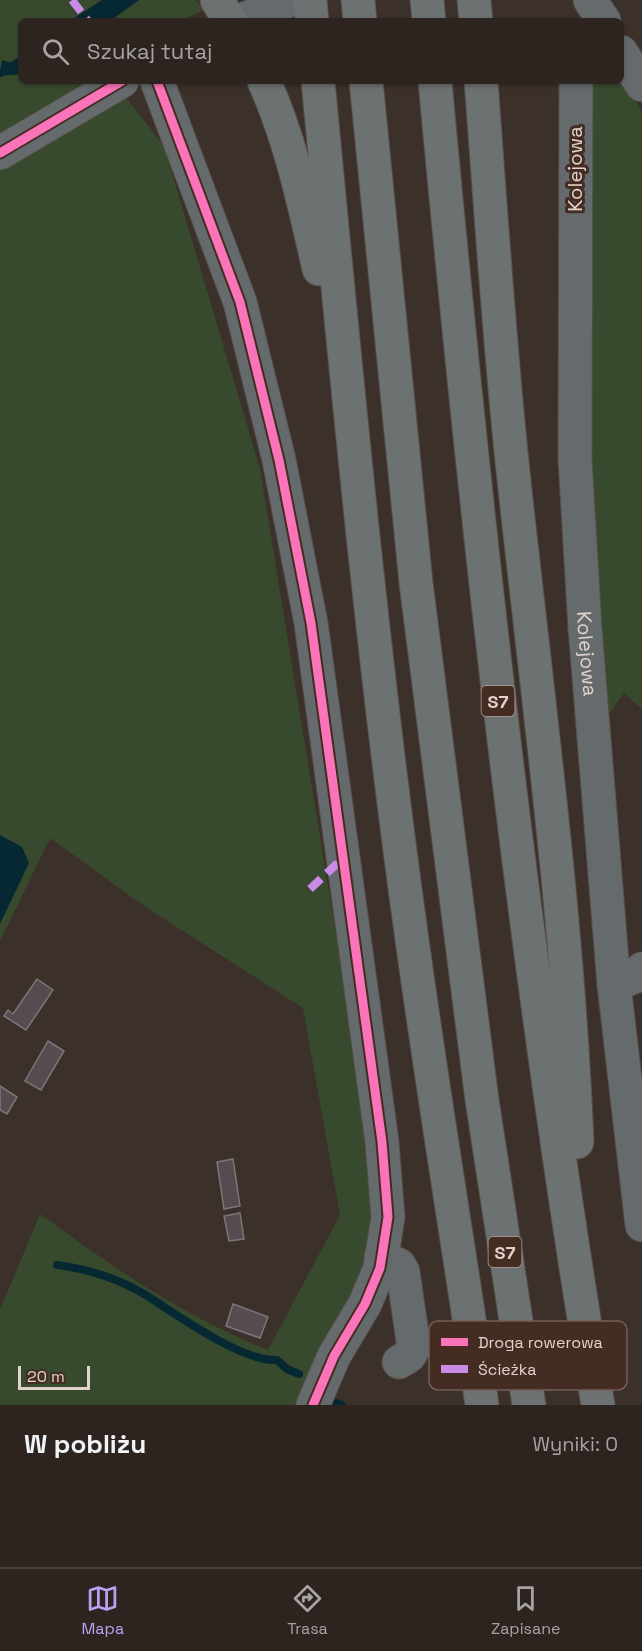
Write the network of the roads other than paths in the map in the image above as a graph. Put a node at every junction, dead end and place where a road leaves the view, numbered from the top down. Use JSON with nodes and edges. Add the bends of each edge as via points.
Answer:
{"nodes":[{"id":1,"x":217,"y":0,"type":"edge"},
{"id":2,"x":290,"y":0,"type":"edge"},
{"id":3,"x":310,"y":0,"type":"edge"},
{"id":4,"x":358,"y":0,"type":"edge"},
{"id":5,"x":427,"y":0,"type":"edge"},
{"id":6,"x":228,"y":18,"type":"edge"},
{"id":7,"x":247,"y":18,"type":"edge"},
{"id":8,"x":312,"y":18,"type":"edge"},
{"id":9,"x":360,"y":18,"type":"edge"},
{"id":10,"x":429,"y":18,"type":"edge"},
{"id":11,"x":624,"y":57,"type":"edge"},
{"id":12,"x":117,"y":84,"type":"edge"},
{"id":13,"x":158,"y":84,"type":"edge"},
{"id":14,"x":318,"y":84,"type":"edge"},
{"id":15,"x":366,"y":84,"type":"edge"},
{"id":16,"x":435,"y":84,"type":"edge"},
{"id":17,"x":481,"y":84,"type":"edge"},
{"id":18,"x":576,"y":84,"type":"edge"},
{"id":19,"x":642,"y":85,"type":"edge"},
{"id":20,"x":270,"y":95,"type":"edge"},
{"id":21,"x":0,"y":153,"type":"edge"},
{"id":22,"x":349,"y":394,"type":"junction"},
{"id":23,"x":642,"y":969,"type":"edge"},
{"id":24,"x":614,"y":985,"type":"junction"},
{"id":25,"x":642,"y":1225,"type":"edge"},
{"id":26,"x":381,"y":1257,"type":"junction"},
{"id":27,"x":584,"y":1318,"type":"junction"},
{"id":28,"x":469,"y":1321,"type":"edge"},
{"id":29,"x":516,"y":1321,"type":"edge"},
{"id":30,"x":584,"y":1321,"type":"edge"},
{"id":31,"x":399,"y":1362,"type":"dead end"},
{"id":32,"x":480,"y":1390,"type":"edge"},
{"id":33,"x":527,"y":1390,"type":"edge"},
{"id":34,"x":596,"y":1390,"type":"edge"},
{"id":35,"x":313,"y":1405,"type":"edge"},
{"id":36,"x":482,"y":1405,"type":"edge"},
{"id":37,"x":529,"y":1405,"type":"edge"},
{"id":38,"x":598,"y":1405,"type":"edge"}],
"edges":[{"from":1,"to":6,"type":"highway"},
{"from":2,"to":7,"type":"street"},
{"from":3,"to":8,"type":"highway"},
{"from":4,"to":9,"type":"highway"},
{"from":5,"to":10,"type":"highway"},
{"from":11,"to":19,"type":"street"},
{"from":12,"to":21,"type":"street"},
{"from":13,"to":26,"type":"street","via":[[240,302],[279,460],[311,623],[382,1142],[388,1217]]},
{"from":14,"to":22,"type":"highway"},
{"from":15,"to":29,"type":"highway","number":"S7","via":[[416,583],[482,1100]]},
{"from":16,"to":27,"type":"highway","number":"S7","via":[[497,696]]},
{"from":17,"to":27,"type":"highway","via":[[513,468],[552,808],[572,1038]]},
{"from":18,"to":24,"type":"street","name":"Kolejowa","via":[[575,459]]},
{"from":20,"to":22,"type":"highway","via":[[292,156]]},
{"from":22,"to":28,"type":"highway","via":[[414,954]]},
{"from":23,"to":24,"type":"street"},
{"from":24,"to":25,"type":"street","name":"Kolejowa"},
{"from":26,"to":31,"type":"street","via":[[399,1265],[403,1272],[414,1348]]},
{"from":26,"to":35,"type":"street","via":[[365,1304],[334,1356]]},
{"from":27,"to":30,"type":"highway","number":"S7"},
{"from":32,"to":36,"type":"highway"},
{"from":33,"to":37,"type":"highway","number":"S7"},
{"from":34,"to":38,"type":"highway","number":"S7"}]}
